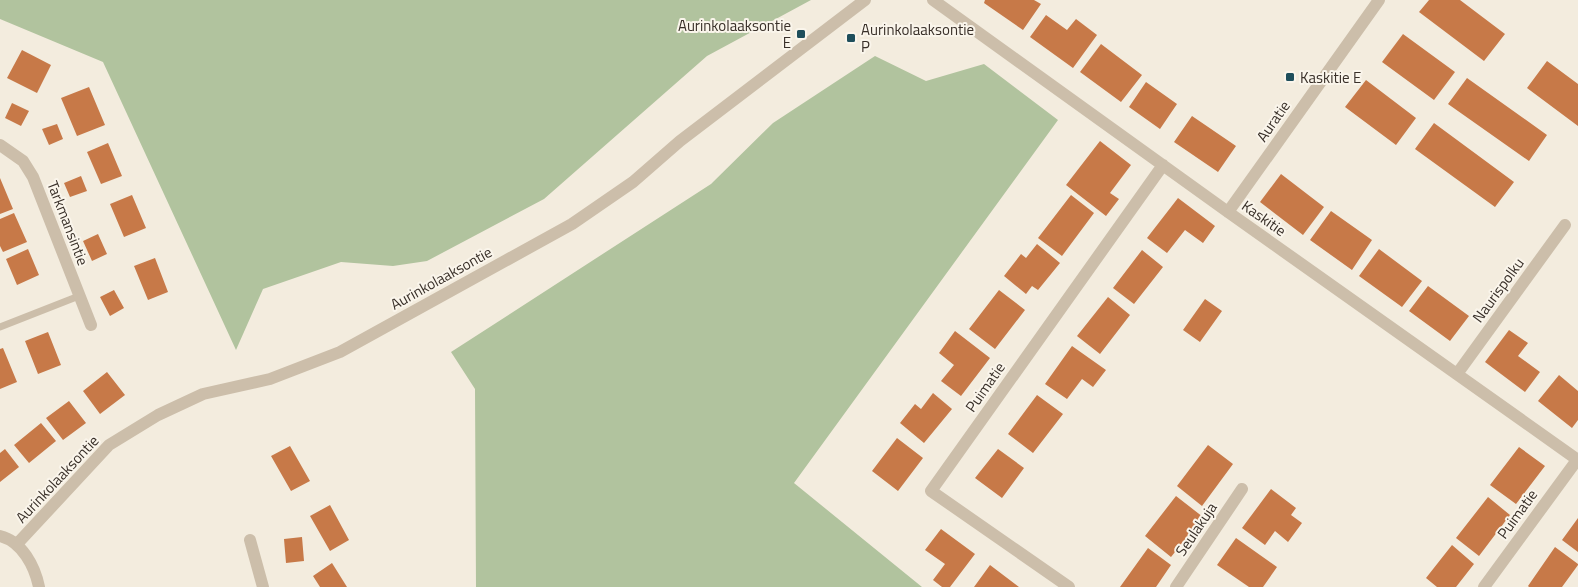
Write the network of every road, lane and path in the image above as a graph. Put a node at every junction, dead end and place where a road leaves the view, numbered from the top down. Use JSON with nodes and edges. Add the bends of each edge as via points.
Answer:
{"nodes":[{"id":1,"x":865,"y":0,"type":"edge"},
{"id":2,"x":933,"y":0,"type":"edge"},
{"id":3,"x":1379,"y":0,"type":"edge"},
{"id":4,"x":0,"y":144,"type":"edge"},
{"id":5,"x":1163,"y":165,"type":"junction"},
{"id":6,"x":1228,"y":212,"type":"junction"},
{"id":7,"x":1565,"y":225,"type":"dead end"},
{"id":8,"x":79,"y":296,"type":"junction"},
{"id":9,"x":91,"y":325,"type":"dead end"},
{"id":10,"x":0,"y":327,"type":"edge"},
{"id":11,"x":1457,"y":374,"type":"junction"},
{"id":12,"x":1578,"y":460,"type":"edge"},
{"id":13,"x":1242,"y":489,"type":"dead end"},
{"id":14,"x":0,"y":536,"type":"edge"},
{"id":15,"x":250,"y":540,"type":"dead end"},
{"id":16,"x":18,"y":544,"type":"junction"},
{"id":17,"x":39,"y":587,"type":"edge"},
{"id":18,"x":264,"y":587,"type":"edge"},
{"id":19,"x":1069,"y":587,"type":"edge"},
{"id":20,"x":1176,"y":587,"type":"edge"},
{"id":21,"x":1484,"y":587,"type":"edge"}],
"edges":[{"from":1,"to":16,"type":"street","name":"Aurinkolaaksontie","via":[[723,107],[633,182],[572,224],[340,352],[270,379],[202,394],[158,415],[110,446]]},
{"from":2,"to":5,"type":"street","name":"Kaskitie"},
{"from":3,"to":6,"type":"street","name":"Auratie"},
{"from":4,"to":8,"type":"street","name":"Tarkmansintie","via":[[22,161],[33,176]]},
{"from":5,"to":6,"type":"street","name":"Kaskitie"},
{"from":5,"to":19,"type":"street","name":"Puimatie","via":[[931,491]]},
{"from":6,"to":11,"type":"street","name":"Kaskitie"},
{"from":7,"to":11,"type":"street","name":"Naurispolku"},
{"from":8,"to":9,"type":"street","name":"Tarkmansintie"},
{"from":8,"to":10,"type":"lane"},
{"from":11,"to":12,"type":"street","name":"Kaskitie"},
{"from":12,"to":21,"type":"street","name":"Puimatie"},
{"from":13,"to":20,"type":"street","name":"Seulakuja"},
{"from":14,"to":16,"type":"street"},
{"from":15,"to":18,"type":"street"},
{"from":16,"to":17,"type":"street","via":[[36,573]]}]}
